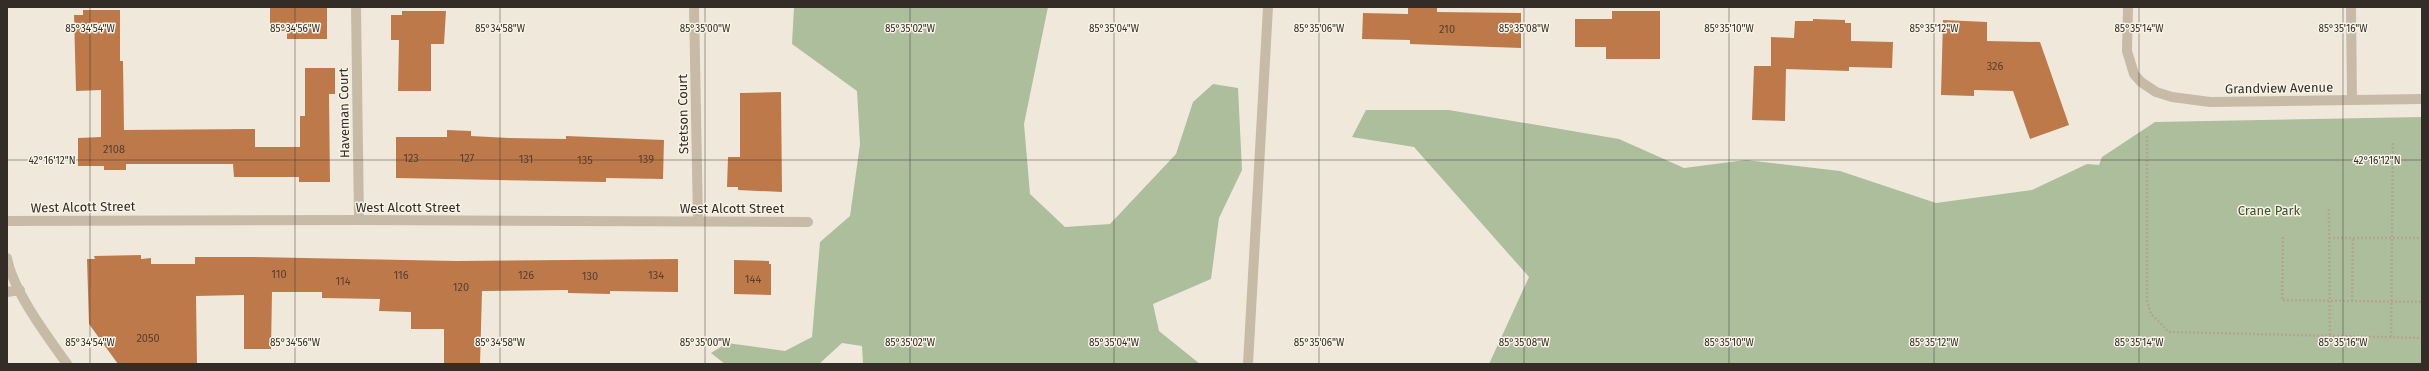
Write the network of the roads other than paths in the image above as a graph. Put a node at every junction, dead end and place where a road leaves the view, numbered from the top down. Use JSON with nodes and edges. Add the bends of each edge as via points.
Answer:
{"nodes":[{"id":1,"x":356,"y":7,"type":"edge"},
{"id":2,"x":694,"y":7,"type":"edge"},
{"id":3,"x":1268,"y":7,"type":"edge"},
{"id":4,"x":2128,"y":7,"type":"edge"},
{"id":5,"x":2351,"y":7,"type":"edge"},
{"id":6,"x":2352,"y":100,"type":"junction"},
{"id":7,"x":2422,"y":100,"type":"edge"},
{"id":8,"x":359,"y":220,"type":"junction"},
{"id":9,"x":7,"y":221,"type":"edge"},
{"id":10,"x":698,"y":221,"type":"junction"},
{"id":11,"x":808,"y":222,"type":"dead end"},
{"id":12,"x":7,"y":258,"type":"edge"},
{"id":13,"x":20,"y":290,"type":"junction"},
{"id":14,"x":7,"y":292,"type":"edge"},
{"id":15,"x":67,"y":364,"type":"edge"},
{"id":16,"x":1248,"y":364,"type":"edge"}],
"edges":[{"from":1,"to":8,"type":"street","name":"Haveman Court"},
{"from":2,"to":10,"type":"street","name":"Stetson Court"},
{"from":3,"to":16,"type":"street"},
{"from":4,"to":6,"type":"street","name":"Grandview Avenue","via":[[2127,51],[2134,74],[2156,92],[2172,97],[2210,102]]},
{"from":5,"to":6,"type":"street"},
{"from":6,"to":7,"type":"street","name":"Grandview Avenue"},
{"from":8,"to":9,"type":"street","name":"West Alcott Street"},
{"from":8,"to":10,"type":"street","name":"West Alcott Street"},
{"from":10,"to":11,"type":"street","name":"West Alcott Street"},
{"from":12,"to":13,"type":"street"},
{"from":13,"to":14,"type":"street"},
{"from":13,"to":15,"type":"street"}]}
